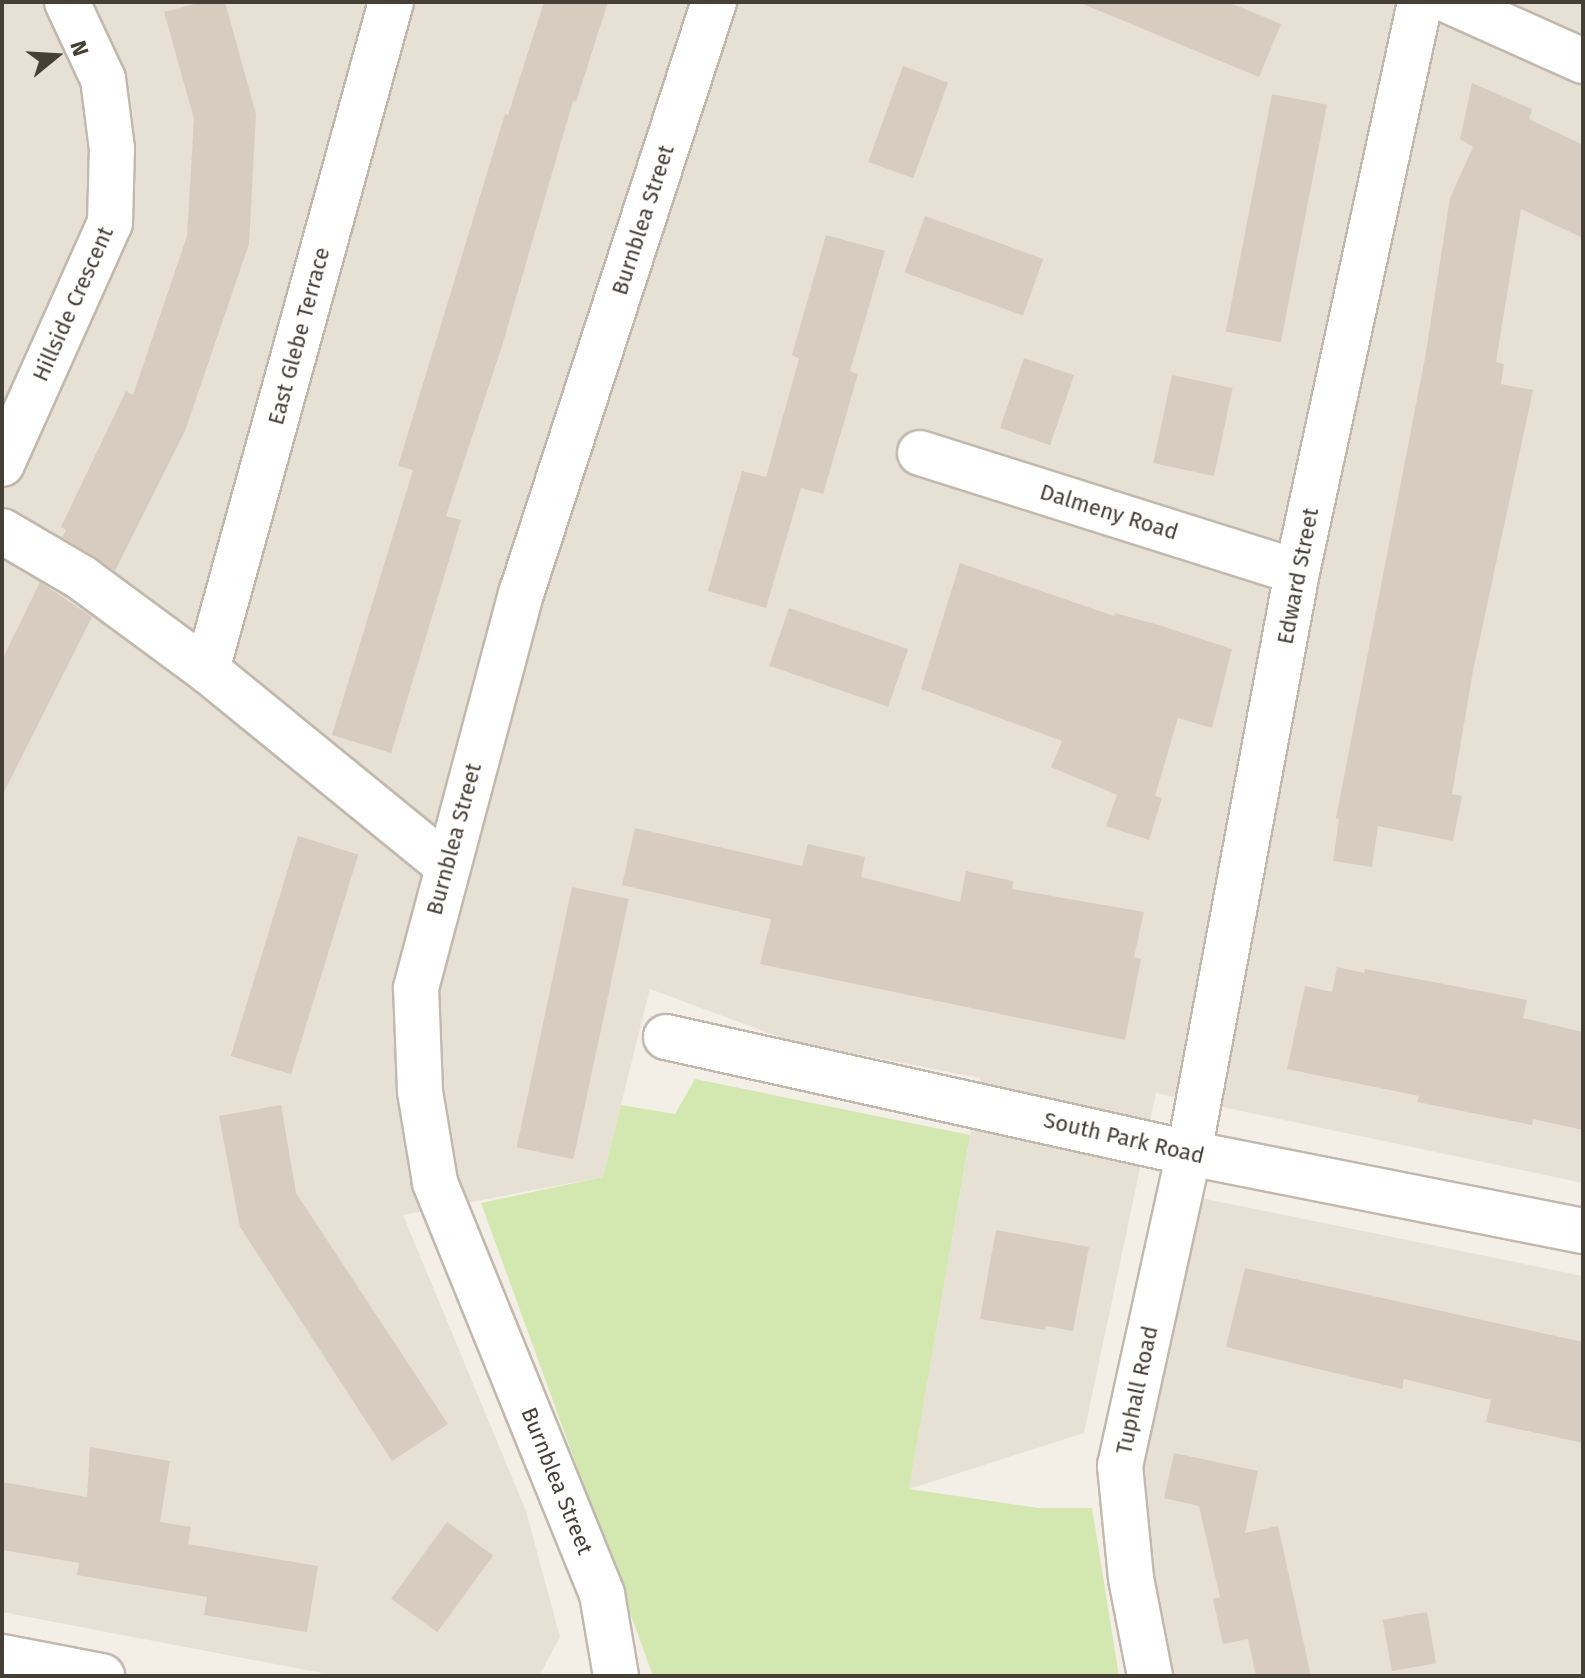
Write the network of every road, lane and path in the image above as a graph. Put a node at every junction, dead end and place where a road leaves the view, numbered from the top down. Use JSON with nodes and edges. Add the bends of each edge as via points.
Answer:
{"nodes":[{"id":1,"x":67,"y":2,"type":"edge"},
{"id":2,"x":391,"y":2,"type":"edge"},
{"id":3,"x":714,"y":2,"type":"edge"},
{"id":4,"x":1420,"y":2,"type":"edge"},
{"id":5,"x":1469,"y":5,"type":"edge"},
{"id":6,"x":1583,"y":61,"type":"edge"},
{"id":7,"x":920,"y":453,"type":"dead end"},
{"id":8,"x":2,"y":464,"type":"edge"},
{"id":9,"x":2,"y":531,"type":"edge"},
{"id":10,"x":1297,"y":572,"type":"junction"},
{"id":11,"x":207,"y":670,"type":"junction"},
{"id":12,"x":446,"y":865,"type":"junction"},
{"id":13,"x":666,"y":1037,"type":"dead end"},
{"id":14,"x":1189,"y":1153,"type":"junction"},
{"id":15,"x":1583,"y":1231,"type":"edge"},
{"id":16,"x":2,"y":1657,"type":"edge"},
{"id":17,"x":102,"y":1676,"type":"edge"},
{"id":18,"x":616,"y":1676,"type":"edge"},
{"id":19,"x":1150,"y":1676,"type":"edge"}],
"edges":[{"from":1,"to":8,"type":"street","name":"Hillside Crescent","via":[[103,79],[112,149],[110,223]]},
{"from":2,"to":11,"type":"street","name":"East Glebe Terrace"},
{"from":3,"to":12,"type":"street","name":"Burnblea Street","via":[[522,591]]},
{"from":4,"to":10,"type":"street","name":"Edward Street"},
{"from":5,"to":6,"type":"street"},
{"from":7,"to":10,"type":"street","name":"Dalmeny Road"},
{"from":9,"to":11,"type":"street","via":[[82,578]]},
{"from":10,"to":14,"type":"street","name":"Edward Street"},
{"from":11,"to":12,"type":"street"},
{"from":12,"to":18,"type":"street","name":"Burnblea Street","via":[[416,988],[420,1091],[435,1182],[602,1594]]},
{"from":13,"to":14,"type":"street","name":"South Park Road"},
{"from":14,"to":15,"type":"street","name":"South Park Road"},
{"from":14,"to":19,"type":"street","name":"Tuphall Road","via":[[1120,1466],[1131,1578]]},
{"from":16,"to":17,"type":"street"}]}
